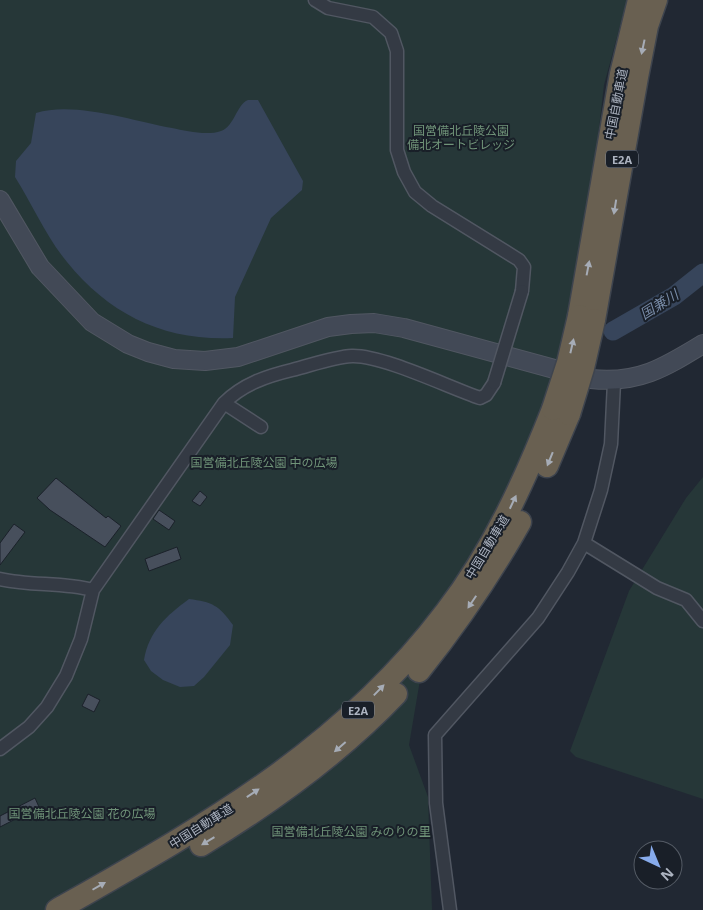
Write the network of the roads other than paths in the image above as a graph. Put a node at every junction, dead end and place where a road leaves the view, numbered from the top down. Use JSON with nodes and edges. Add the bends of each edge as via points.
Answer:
{"nodes":[{"id":1,"x":315,"y":0,"type":"edge"},
{"id":2,"x":640,"y":0,"type":"edge"},
{"id":3,"x":656,"y":0,"type":"edge"},
{"id":4,"x":0,"y":200,"type":"edge"},
{"id":5,"x":587,"y":318,"type":"junction"},
{"id":6,"x":703,"y":344,"type":"edge"},
{"id":7,"x":614,"y":382,"type":"junction"},
{"id":8,"x":224,"y":403,"type":"junction"},
{"id":9,"x":561,"y":412,"type":"junction"},
{"id":10,"x":260,"y":427,"type":"dead end"},
{"id":11,"x":584,"y":543,"type":"junction"},
{"id":12,"x":0,"y":579,"type":"edge"},
{"id":13,"x":93,"y":590,"type":"junction"},
{"id":14,"x":703,"y":622,"type":"edge"},
{"id":15,"x":0,"y":749,"type":"edge"},
{"id":16,"x":57,"y":910,"type":"edge"},
{"id":17,"x":87,"y":910,"type":"edge"},
{"id":18,"x":450,"y":910,"type":"edge"}],
"edges":[{"from":1,"to":8,"type":"street","bridge":true,"via":[[328,8],[373,17],[391,33],[397,51],[397,150],[404,172],[415,192],[432,206],[519,260],[524,267],[522,291],[494,383],[480,398],[377,359],[353,356],[257,381],[235,392]]},
{"from":5,"to":2,"type":"highway","name":"中国自動車道","number":"E2A","one_way":true,"via":[[621,74]]},
{"from":3,"to":5,"type":"highway","name":"中国自動車道","number":"E2A","one_way":true,"via":[[647,26]]},
{"from":4,"to":7,"type":"street","via":[[40,267],[92,322],[148,352],[174,359],[205,361],[238,357],[328,328],[374,324],[404,328],[572,375]]},
{"from":5,"to":9,"type":"highway","name":"中国自動車道","number":"E2A","bridge":true,"via":[[583,368]]},
{"from":6,"to":7,"type":"street","via":[[647,374]]},
{"from":7,"to":11,"type":"street","via":[[611,444]]},
{"from":8,"to":10,"type":"street"},
{"from":8,"to":13,"type":"street"},
{"from":16,"to":9,"type":"highway","name":"中国自動車道","number":"E2A","one_way":true,"via":[[232,808],[315,747],[365,704],[441,618],[480,561]]},
{"from":9,"to":17,"type":"highway","name":"中国自動車道","number":"E2A","one_way":true,"via":[[526,510],[459,622],[418,672],[326,760],[284,792],[190,852]]},
{"from":11,"to":14,"type":"street","via":[[657,588],[686,600]]},
{"from":11,"to":18,"type":"street","via":[[538,618],[435,735],[436,803]]},
{"from":12,"to":13,"type":"street"},
{"from":13,"to":15,"type":"street","via":[[81,639],[66,676],[47,707]]}]}
